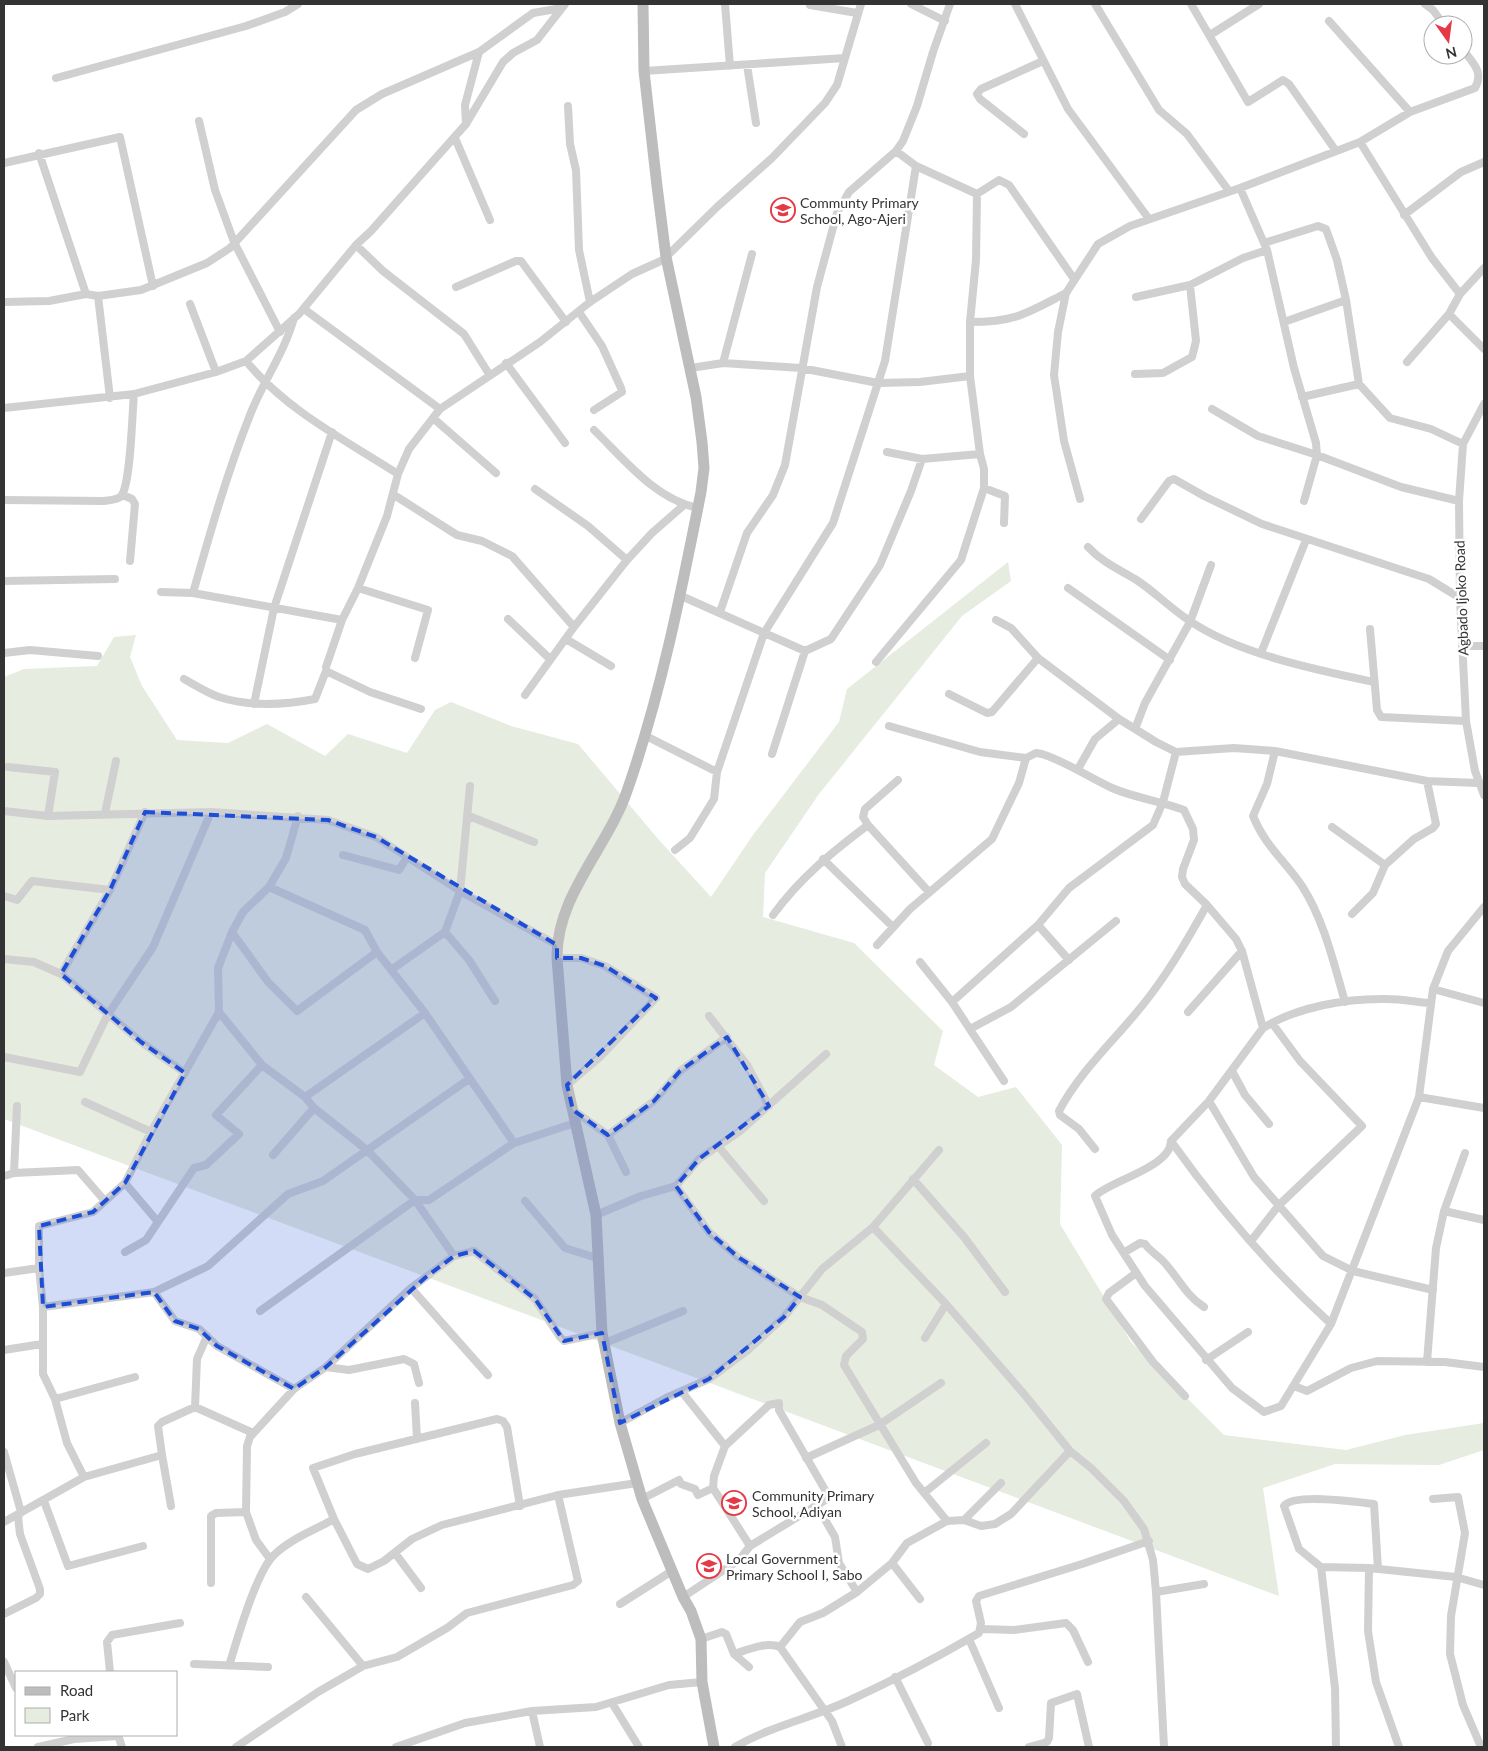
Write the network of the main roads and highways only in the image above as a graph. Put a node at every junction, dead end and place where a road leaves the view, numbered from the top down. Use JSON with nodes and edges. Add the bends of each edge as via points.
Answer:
{"nodes":[{"id":1,"x":643,"y":4,"type":"edge"},
{"id":2,"x":714,"y":1747,"type":"edge"}],
"edges":[{"from":1,"to":2,"type":"main road","via":[[644,71],[666,257],[691,368],[704,468],[659,692],[626,794],[566,912],[557,944],[557,958],[567,1085],[596,1215],[604,1338],[620,1423],[642,1499],[701,1639],[702,1682]]}]}
